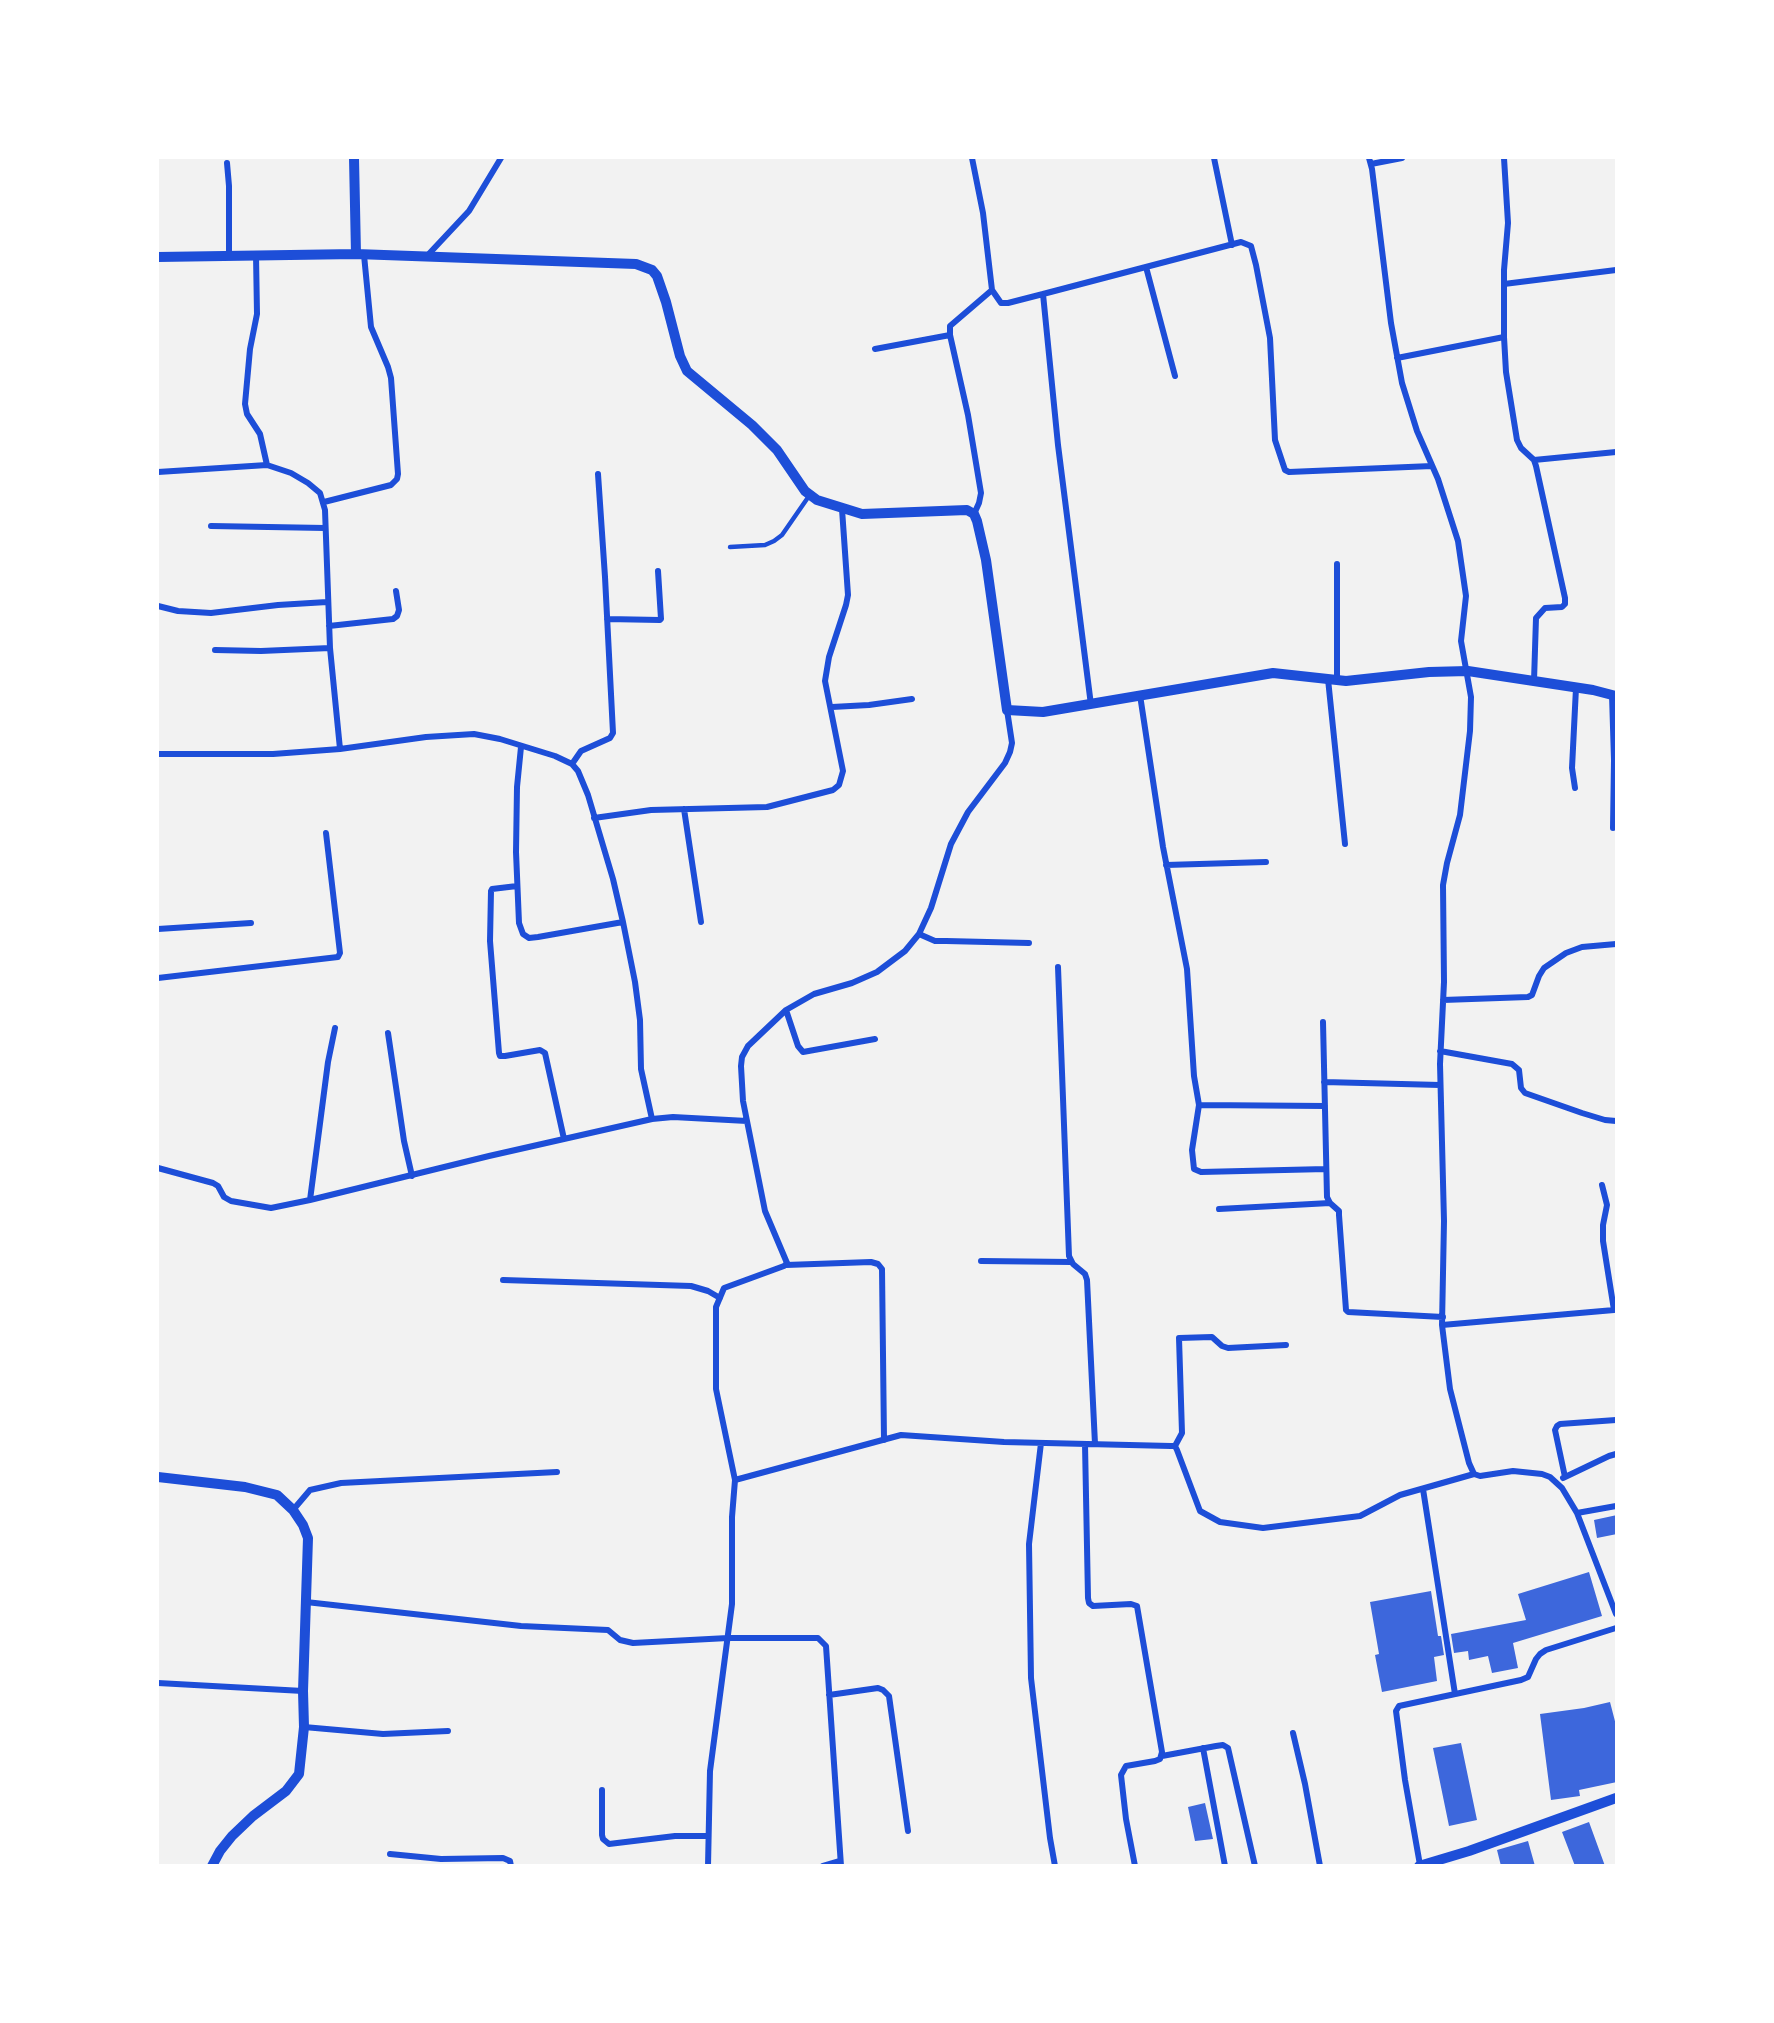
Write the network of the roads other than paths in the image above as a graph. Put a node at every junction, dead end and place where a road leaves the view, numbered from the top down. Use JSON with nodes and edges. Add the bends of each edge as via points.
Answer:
{"nodes":[{"id":1,"x":354,"y":158,"type":"edge"},
{"id":2,"x":501,"y":158,"type":"edge"},
{"id":3,"x":972,"y":158,"type":"edge"},
{"id":4,"x":1214,"y":158,"type":"edge"},
{"id":5,"x":1402,"y":158,"type":"edge"},
{"id":6,"x":1504,"y":158,"type":"edge"},
{"id":7,"x":1370,"y":161,"type":"edge"},
{"id":8,"x":227,"y":163,"type":"dead end"},
{"id":9,"x":1232,"y":244,"type":"junction"},
{"id":10,"x":360,"y":254,"type":"junction"},
{"id":11,"x":256,"y":255,"type":"junction"},
{"id":12,"x":229,"y":256,"type":"junction"},
{"id":13,"x":426,"y":256,"type":"junction"},
{"id":14,"x":158,"y":257,"type":"edge"},
{"id":15,"x":1146,"y":267,"type":"junction"},
{"id":16,"x":1617,"y":270,"type":"edge"},
{"id":17,"x":1504,"y":284,"type":"junction"},
{"id":18,"x":993,"y":290,"type":"junction"},
{"id":19,"x":1042,"y":294,"type":"junction"},
{"id":20,"x":950,"y":334,"type":"junction"},
{"id":21,"x":1504,"y":337,"type":"junction"},
{"id":22,"x":875,"y":349,"type":"dead end"},
{"id":23,"x":1397,"y":358,"type":"junction"},
{"id":24,"x":1175,"y":376,"type":"dead end"},
{"id":25,"x":1617,"y":452,"type":"edge"},
{"id":26,"x":1533,"y":460,"type":"junction"},
{"id":27,"x":267,"y":465,"type":"junction"},
{"id":28,"x":1432,"y":466,"type":"junction"},
{"id":29,"x":158,"y":472,"type":"edge"},
{"id":30,"x":598,"y":474,"type":"dead end"},
{"id":31,"x":810,"y":494,"type":"junction"},
{"id":32,"x":324,"y":502,"type":"junction"},
{"id":33,"x":842,"y":509,"type":"junction"},
{"id":34,"x":974,"y":514,"type":"junction"},
{"id":35,"x":211,"y":526,"type":"dead end"},
{"id":36,"x":326,"y":528,"type":"junction"},
{"id":37,"x":730,"y":547,"type":"dead end"},
{"id":38,"x":1337,"y":564,"type":"dead end"},
{"id":39,"x":658,"y":571,"type":"dead end"},
{"id":40,"x":396,"y":591,"type":"dead end"},
{"id":41,"x":327,"y":603,"type":"junction"},
{"id":42,"x":158,"y":606,"type":"edge"},
{"id":43,"x":607,"y":619,"type":"junction"},
{"id":44,"x":329,"y":626,"type":"junction"},
{"id":45,"x":330,"y":648,"type":"junction"},
{"id":46,"x":215,"y":650,"type":"dead end"},
{"id":47,"x":1468,"y":671,"type":"junction"},
{"id":48,"x":1333,"y":679,"type":"junction"},
{"id":49,"x":1534,"y":681,"type":"junction"},
{"id":50,"x":1576,"y":687,"type":"junction"},
{"id":51,"x":1140,"y":694,"type":"junction"},
{"id":52,"x":1614,"y":695,"type":"edge"},
{"id":53,"x":912,"y":699,"type":"dead end"},
{"id":54,"x":1091,"y":705,"type":"junction"},
{"id":55,"x":832,"y":707,"type":"junction"},
{"id":56,"x":1007,"y":710,"type":"junction"},
{"id":57,"x":521,"y":747,"type":"junction"},
{"id":58,"x":340,"y":749,"type":"junction"},
{"id":59,"x":158,"y":754,"type":"edge"},
{"id":60,"x":572,"y":764,"type":"junction"},
{"id":61,"x":1575,"y":788,"type":"dead end"},
{"id":62,"x":684,"y":809,"type":"junction"},
{"id":63,"x":594,"y":818,"type":"junction"},
{"id":64,"x":1613,"y":828,"type":"dead end"},
{"id":65,"x":326,"y":833,"type":"dead end"},
{"id":66,"x":1345,"y":844,"type":"dead end"},
{"id":67,"x":1266,"y":862,"type":"dead end"},
{"id":68,"x":1166,"y":865,"type":"junction"},
{"id":69,"x":517,"y":886,"type":"junction"},
{"id":70,"x":623,"y":922,"type":"junction"},
{"id":71,"x":701,"y":922,"type":"dead end"},
{"id":72,"x":251,"y":923,"type":"dead end"},
{"id":73,"x":158,"y":928,"type":"edge"},
{"id":74,"x":919,"y":934,"type":"junction"},
{"id":75,"x":1029,"y":943,"type":"dead end"},
{"id":76,"x":1616,"y":944,"type":"edge"},
{"id":77,"x":1058,"y":967,"type":"dead end"},
{"id":78,"x":158,"y":978,"type":"edge"},
{"id":79,"x":1443,"y":1000,"type":"junction"},
{"id":80,"x":786,"y":1010,"type":"junction"},
{"id":81,"x":1323,"y":1022,"type":"dead end"},
{"id":82,"x":335,"y":1028,"type":"dead end"},
{"id":83,"x":388,"y":1033,"type":"dead end"},
{"id":84,"x":875,"y":1039,"type":"dead end"},
{"id":85,"x":1440,"y":1051,"type":"junction"},
{"id":86,"x":1324,"y":1082,"type":"junction"},
{"id":87,"x":1440,"y":1085,"type":"junction"},
{"id":88,"x":1199,"y":1105,"type":"junction"},
{"id":89,"x":1324,"y":1106,"type":"junction"},
{"id":90,"x":652,"y":1119,"type":"junction"},
{"id":91,"x":747,"y":1121,"type":"junction"},
{"id":92,"x":1617,"y":1121,"type":"edge"},
{"id":93,"x":564,"y":1139,"type":"junction"},
{"id":94,"x":158,"y":1168,"type":"edge"},
{"id":95,"x":1326,"y":1169,"type":"junction"},
{"id":96,"x":412,"y":1176,"type":"junction"},
{"id":97,"x":1602,"y":1185,"type":"dead end"},
{"id":98,"x":310,"y":1200,"type":"junction"},
{"id":99,"x":1330,"y":1203,"type":"junction"},
{"id":100,"x":1219,"y":1209,"type":"dead end"},
{"id":101,"x":981,"y":1261,"type":"dead end"},
{"id":102,"x":1071,"y":1262,"type":"junction"},
{"id":103,"x":786,"y":1265,"type":"junction"},
{"id":104,"x":503,"y":1280,"type":"dead end"},
{"id":105,"x":720,"y":1298,"type":"junction"},
{"id":106,"x":1443,"y":1317,"type":"junction"},
{"id":107,"x":1442,"y":1325,"type":"junction"},
{"id":108,"x":1286,"y":1345,"type":"dead end"},
{"id":109,"x":1617,"y":1419,"type":"edge"},
{"id":110,"x":884,"y":1440,"type":"junction"},
{"id":111,"x":1041,"y":1443,"type":"junction"},
{"id":112,"x":1085,"y":1444,"type":"junction"},
{"id":113,"x":1095,"y":1444,"type":"junction"},
{"id":114,"x":1175,"y":1446,"type":"junction"},
{"id":115,"x":1617,"y":1454,"type":"edge"},
{"id":116,"x":557,"y":1472,"type":"dead end"},
{"id":117,"x":1474,"y":1474,"type":"junction"},
{"id":118,"x":158,"y":1477,"type":"edge"},
{"id":119,"x":1565,"y":1477,"type":"junction"},
{"id":120,"x":735,"y":1479,"type":"junction"},
{"id":121,"x":1557,"y":1481,"type":"junction"},
{"id":122,"x":1423,"y":1488,"type":"junction"},
{"id":123,"x":1617,"y":1506,"type":"edge"},
{"id":124,"x":293,"y":1510,"type":"junction"},
{"id":125,"x":1577,"y":1513,"type":"junction"},
{"id":126,"x":306,"y":1602,"type":"junction"},
{"id":127,"x":1617,"y":1614,"type":"edge"},
{"id":128,"x":1617,"y":1628,"type":"edge"},
{"id":129,"x":728,"y":1638,"type":"junction"},
{"id":130,"x":158,"y":1683,"type":"edge"},
{"id":131,"x":303,"y":1691,"type":"junction"},
{"id":132,"x":1455,"y":1694,"type":"junction"},
{"id":133,"x":829,"y":1695,"type":"junction"},
{"id":134,"x":304,"y":1727,"type":"junction"},
{"id":135,"x":448,"y":1731,"type":"dead end"},
{"id":136,"x":1293,"y":1733,"type":"dead end"},
{"id":137,"x":1203,"y":1748,"type":"junction"},
{"id":138,"x":1162,"y":1756,"type":"junction"},
{"id":139,"x":602,"y":1790,"type":"dead end"},
{"id":140,"x":1617,"y":1798,"type":"edge"},
{"id":141,"x":908,"y":1831,"type":"dead end"},
{"id":142,"x":707,"y":1836,"type":"junction"},
{"id":143,"x":390,"y":1854,"type":"dead end"},
{"id":144,"x":840,"y":1864,"type":"edge"},
{"id":145,"x":1420,"y":1865,"type":"edge"},
{"id":146,"x":212,"y":1866,"type":"edge"},
{"id":147,"x":511,"y":1866,"type":"edge"},
{"id":148,"x":708,"y":1866,"type":"edge"},
{"id":149,"x":823,"y":1866,"type":"edge"},
{"id":150,"x":1055,"y":1866,"type":"edge"},
{"id":151,"x":1135,"y":1866,"type":"edge"},
{"id":152,"x":1225,"y":1866,"type":"edge"},
{"id":153,"x":1255,"y":1866,"type":"edge"},
{"id":154,"x":1320,"y":1866,"type":"edge"}],
"edges":[{"from":1,"to":10,"type":"street"},
{"from":2,"to":13,"type":"street","via":[[469,211]]},
{"from":3,"to":18,"type":"street"},
{"from":4,"to":9,"type":"street"},
{"from":5,"to":7,"type":"street"},
{"from":6,"to":17,"type":"street","via":[[1508,222]]},
{"from":7,"to":23,"type":"street"},
{"from":8,"to":12,"type":"street"},
{"from":9,"to":15,"type":"street"},
{"from":9,"to":28,"type":"street","via":[[1251,246],[1256,265],[1270,338],[1275,440],[1285,470]]},
{"from":10,"to":11,"type":"street"},
{"from":10,"to":13,"type":"street"},
{"from":10,"to":32,"type":"street","via":[[371,327],[391,378],[398,474],[391,485]]},
{"from":11,"to":12,"type":"street"},
{"from":11,"to":27,"type":"street","via":[[257,306],[245,404],[260,434]]},
{"from":12,"to":14,"type":"street"},
{"from":13,"to":31,"type":"street","via":[[636,264],[652,270],[687,371],[753,425]]},
{"from":15,"to":19,"type":"street"},
{"from":15,"to":24,"type":"street"},
{"from":16,"to":17,"type":"street"},
{"from":17,"to":21,"type":"street"},
{"from":18,"to":19,"type":"street","via":[[1001,303]]},
{"from":18,"to":20,"type":"street","via":[[955,320]]},
{"from":19,"to":54,"type":"street"},
{"from":20,"to":22,"type":"street"},
{"from":20,"to":34,"type":"street","via":[[981,493]]},
{"from":21,"to":23,"type":"street"},
{"from":21,"to":26,"type":"street","via":[[1517,440]]},
{"from":23,"to":28,"type":"street","via":[[1414,422]]},
{"from":25,"to":26,"type":"street"},
{"from":26,"to":49,"type":"street","via":[[1565,598],[1562,607],[1545,608],[1536,618]]},
{"from":27,"to":29,"type":"street"},
{"from":27,"to":32,"type":"street","via":[[308,483]]},
{"from":28,"to":47,"type":"street","via":[[1458,540],[1466,596],[1461,641]]},
{"from":30,"to":43,"type":"street"},
{"from":31,"to":33,"type":"street"},
{"from":31,"to":37,"type":"lane","via":[[774,541]]},
{"from":32,"to":36,"type":"street"},
{"from":33,"to":34,"type":"street","via":[[862,514],[967,510]]},
{"from":33,"to":55,"type":"street","via":[[848,595],[826,667],[825,681]]},
{"from":34,"to":56,"type":"street","via":[[986,560]]},
{"from":35,"to":36,"type":"street"},
{"from":36,"to":41,"type":"street"},
{"from":38,"to":48,"type":"street"},
{"from":39,"to":43,"type":"street","via":[[660,620]]},
{"from":40,"to":44,"type":"street","via":[[399,610],[393,619]]},
{"from":41,"to":42,"type":"street","via":[[212,613]]},
{"from":41,"to":44,"type":"street"},
{"from":43,"to":60,"type":"street","via":[[612,735],[581,751]]},
{"from":44,"to":45,"type":"street"},
{"from":45,"to":46,"type":"street"},
{"from":45,"to":58,"type":"street"},
{"from":47,"to":48,"type":"street"},
{"from":47,"to":49,"type":"street"},
{"from":47,"to":79,"type":"street","via":[[1471,716],[1462,803],[1443,885]]},
{"from":48,"to":51,"type":"street","via":[[1273,673]]},
{"from":48,"to":66,"type":"street"},
{"from":49,"to":50,"type":"street"},
{"from":50,"to":52,"type":"street"},
{"from":50,"to":61,"type":"street","via":[[1572,768]]},
{"from":51,"to":54,"type":"street"},
{"from":51,"to":68,"type":"street"},
{"from":52,"to":64,"type":"street"},
{"from":53,"to":55,"type":"street"},
{"from":54,"to":56,"type":"street","via":[[1043,712]]},
{"from":55,"to":62,"type":"street","via":[[843,771],[836,788],[767,807]]},
{"from":56,"to":74,"type":"street","via":[[1010,752],[951,844]]},
{"from":57,"to":58,"type":"street","via":[[466,734]]},
{"from":57,"to":60,"type":"street"},
{"from":57,"to":69,"type":"street","via":[[516,815]]},
{"from":58,"to":59,"type":"street","via":[[273,754]]},
{"from":60,"to":63,"type":"street","via":[[588,795]]},
{"from":62,"to":63,"type":"street"},
{"from":62,"to":71,"type":"street"},
{"from":63,"to":70,"type":"street"},
{"from":65,"to":78,"type":"street","via":[[338,957]]},
{"from":67,"to":68,"type":"street"},
{"from":68,"to":88,"type":"street","via":[[1187,969]]},
{"from":69,"to":70,"type":"street","via":[[519,923],[525,936]]},
{"from":69,"to":93,"type":"street","via":[[491,891],[490,941],[499,1053],[545,1053]]},
{"from":70,"to":90,"type":"street","via":[[638,1002],[642,1077]]},
{"from":72,"to":73,"type":"street"},
{"from":74,"to":75,"type":"street","via":[[935,940]]},
{"from":74,"to":80,"type":"street","via":[[877,972],[814,994]]},
{"from":76,"to":79,"type":"street","via":[[1582,947],[1566,953],[1544,968],[1528,997]]},
{"from":77,"to":102,"type":"street"},
{"from":79,"to":85,"type":"street"},
{"from":80,"to":84,"type":"street","via":[[803,1052]]},
{"from":80,"to":91,"type":"street","via":[[748,1046],[742,1057]]},
{"from":81,"to":86,"type":"street"},
{"from":82,"to":98,"type":"street"},
{"from":83,"to":96,"type":"street"},
{"from":85,"to":87,"type":"street"},
{"from":85,"to":92,"type":"street","via":[[1512,1064],[1519,1070],[1525,1093]]},
{"from":86,"to":87,"type":"street"},
{"from":86,"to":89,"type":"street"},
{"from":87,"to":106,"type":"street"},
{"from":88,"to":89,"type":"street"},
{"from":88,"to":95,"type":"street","via":[[1192,1150],[1197,1171]]},
{"from":89,"to":95,"type":"street"},
{"from":90,"to":91,"type":"street"},
{"from":90,"to":93,"type":"street"},
{"from":91,"to":103,"type":"street","via":[[765,1211]]},
{"from":93,"to":96,"type":"street"},
{"from":94,"to":98,"type":"street","via":[[213,1183],[231,1201],[266,1208]]},
{"from":95,"to":99,"type":"street"},
{"from":96,"to":98,"type":"street"},
{"from":97,"to":107,"type":"street","via":[[1606,1205],[1604,1241],[1614,1310]]},
{"from":99,"to":100,"type":"street"},
{"from":99,"to":106,"type":"street","via":[[1340,1215],[1346,1310]]},
{"from":101,"to":102,"type":"street"},
{"from":102,"to":113,"type":"street","via":[[1087,1280]]},
{"from":103,"to":105,"type":"street","via":[[724,1288]]},
{"from":103,"to":110,"type":"street","via":[[871,1262],[882,1269]]},
{"from":104,"to":105,"type":"street","via":[[691,1286]]},
{"from":105,"to":120,"type":"street","via":[[716,1307],[716,1389]]},
{"from":106,"to":107,"type":"street"},
{"from":107,"to":117,"type":"street","via":[[1450,1389]]},
{"from":108,"to":114,"type":"street","via":[[1228,1348],[1212,1337],[1179,1338],[1182,1433]]},
{"from":109,"to":119,"type":"street","via":[[1557,1426]]},
{"from":110,"to":111,"type":"street","via":[[901,1435]]},
{"from":110,"to":120,"type":"street"},
{"from":111,"to":112,"type":"street"},
{"from":111,"to":150,"type":"street","via":[[1029,1544],[1030,1678]]},
{"from":112,"to":113,"type":"street"},
{"from":112,"to":138,"type":"street","via":[[1089,1603],[1137,1606]]},
{"from":113,"to":114,"type":"street"},
{"from":114,"to":122,"type":"street","via":[[1200,1511],[1220,1522],[1263,1528],[1360,1516]]},
{"from":115,"to":119,"type":"street"},
{"from":116,"to":124,"type":"street","via":[[341,1483],[310,1490]]},
{"from":117,"to":121,"type":"street","via":[[1526,1472]]},
{"from":117,"to":122,"type":"street"},
{"from":118,"to":124,"type":"street","via":[[267,1492],[277,1495]]},
{"from":119,"to":121,"type":"street"},
{"from":120,"to":129,"type":"street"},
{"from":121,"to":125,"type":"street"},
{"from":122,"to":132,"type":"street"},
{"from":123,"to":125,"type":"street"},
{"from":124,"to":126,"type":"street","via":[[308,1538]]},
{"from":125,"to":127,"type":"street"},
{"from":126,"to":129,"type":"street","via":[[521,1626],[608,1630],[633,1644]]},
{"from":126,"to":131,"type":"street"},
{"from":128,"to":132,"type":"street","via":[[1546,1650],[1536,1659],[1528,1677],[1521,1680]]},
{"from":129,"to":133,"type":"street","via":[[818,1638],[826,1646]]},
{"from":129,"to":142,"type":"street","via":[[710,1771]]},
{"from":130,"to":131,"type":"street"},
{"from":131,"to":134,"type":"street"},
{"from":132,"to":145,"type":"street","via":[[1399,1706],[1396,1711]]},
{"from":133,"to":141,"type":"street","via":[[878,1688],[889,1696]]},
{"from":133,"to":144,"type":"street"},
{"from":134,"to":135,"type":"street","via":[[383,1734]]},
{"from":134,"to":146,"type":"street","via":[[301,1767],[295,1780],[232,1836]]},
{"from":136,"to":154,"type":"street"},
{"from":137,"to":138,"type":"street"},
{"from":137,"to":152,"type":"street"},
{"from":137,"to":153,"type":"street","via":[[1223,1745],[1229,1750]]},
{"from":138,"to":151,"type":"street","via":[[1126,1766],[1122,1771]]},
{"from":139,"to":142,"type":"street","via":[[602,1835],[609,1844]]},
{"from":140,"to":145,"type":"street"},
{"from":142,"to":148,"type":"street"},
{"from":143,"to":147,"type":"street","via":[[441,1859],[504,1857]]},
{"from":144,"to":149,"type":"street"}]}
